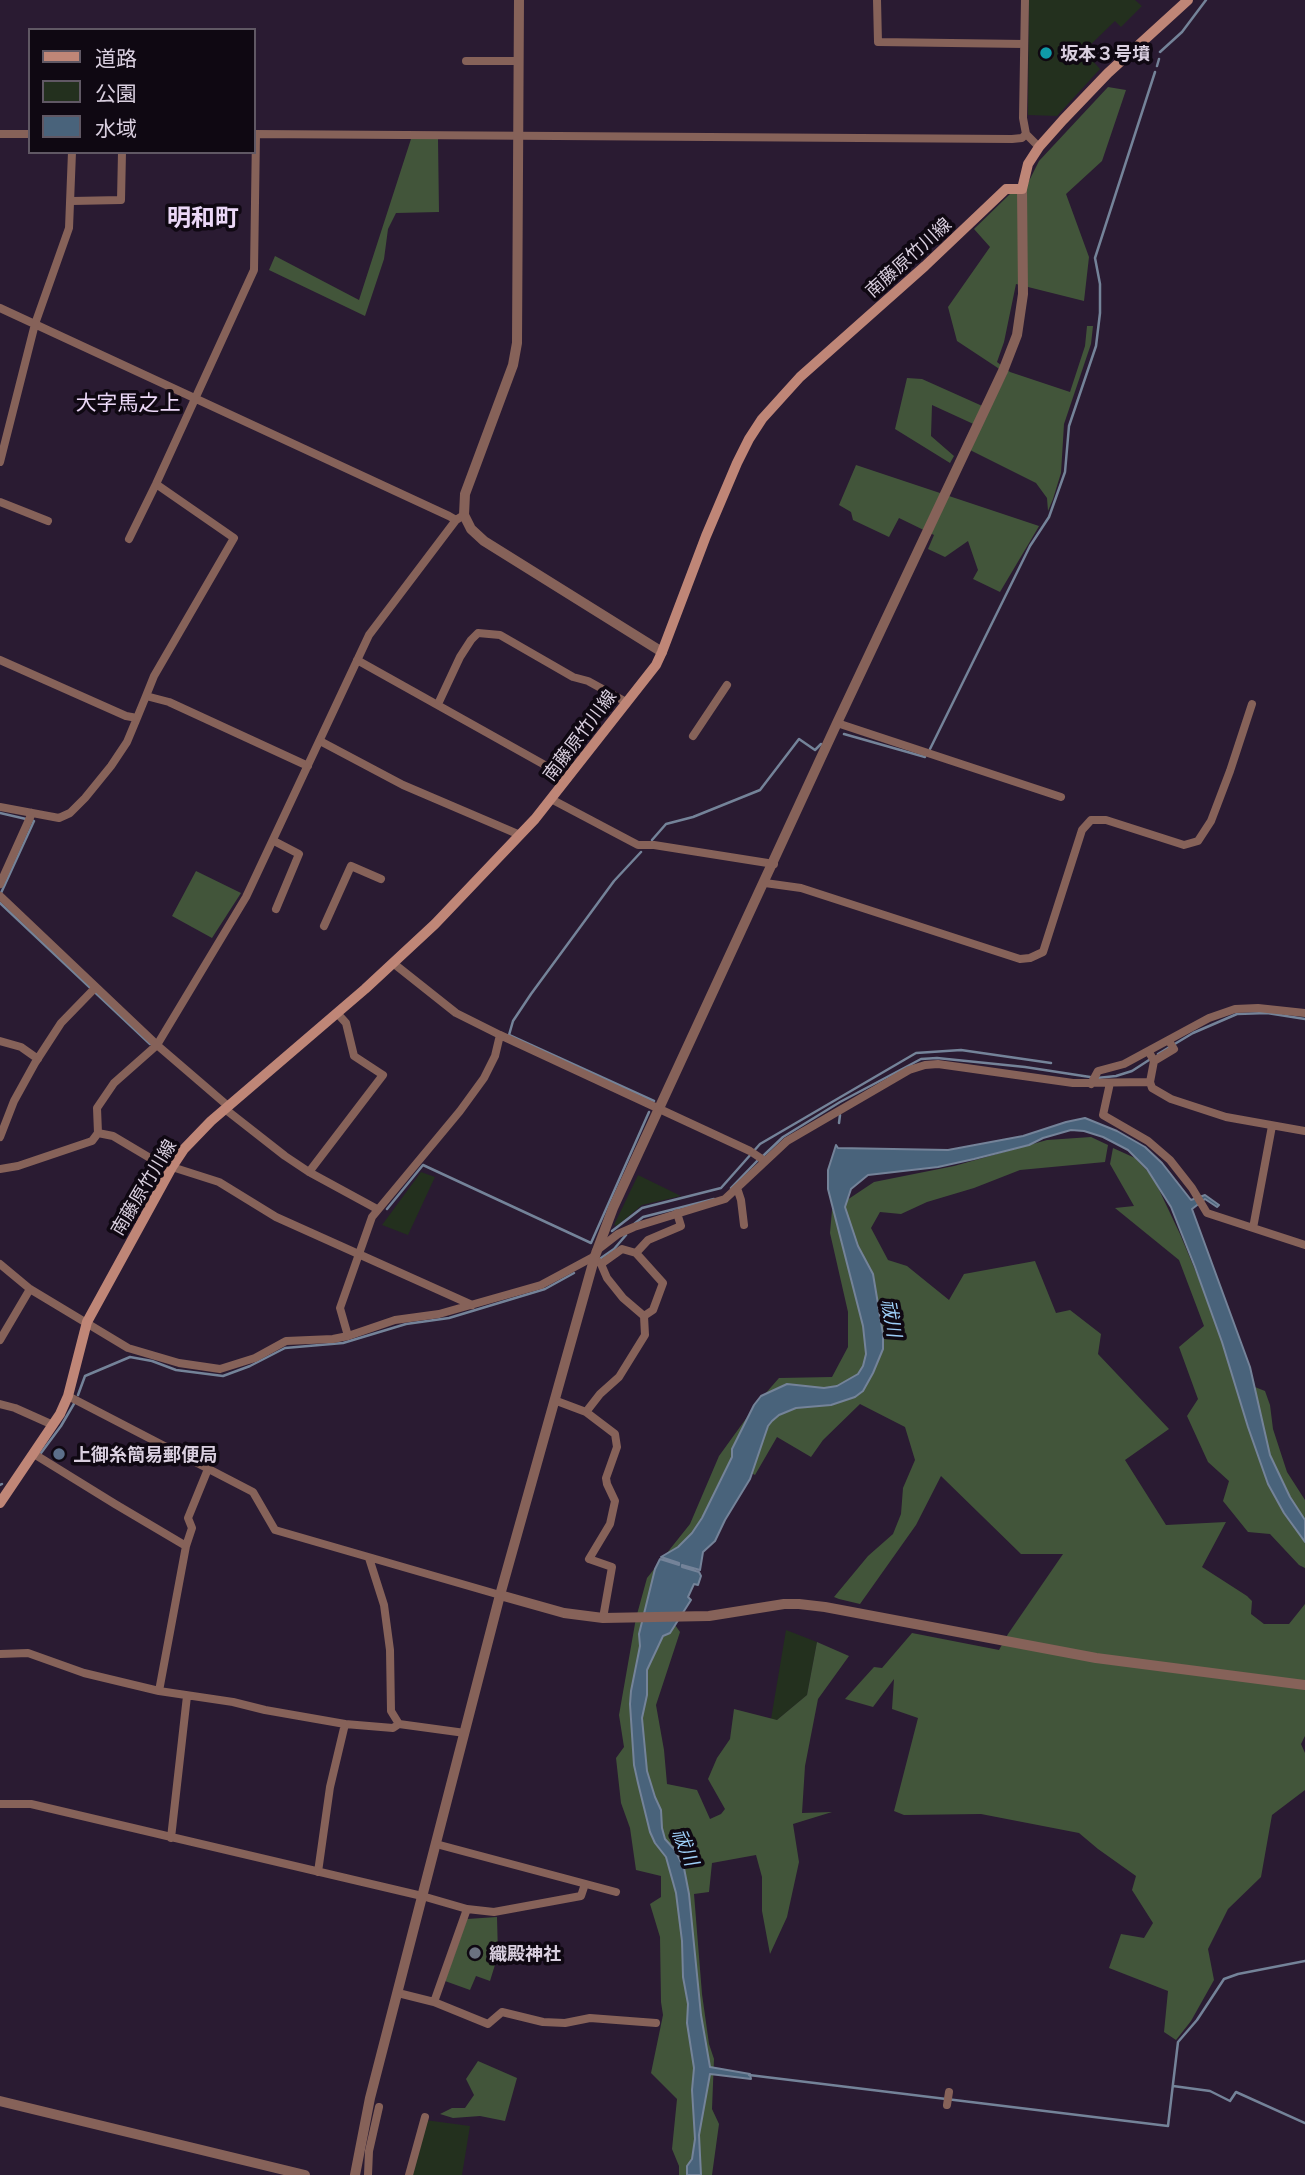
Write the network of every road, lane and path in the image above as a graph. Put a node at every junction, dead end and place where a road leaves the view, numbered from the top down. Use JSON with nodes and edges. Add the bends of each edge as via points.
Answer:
{"nodes":[{"id":1,"x":519,"y":0,"type":"edge"},
{"id":2,"x":877,"y":0,"type":"edge"},
{"id":3,"x":1025,"y":0,"type":"edge"},
{"id":4,"x":1188,"y":0,"type":"edge"},
{"id":5,"x":1024,"y":44,"type":"junction"},
{"id":6,"x":466,"y":61,"type":"dead end"},
{"id":7,"x":519,"y":61,"type":"junction"},
{"id":8,"x":0,"y":134,"type":"edge"},
{"id":9,"x":28,"y":134,"type":"edge"},
{"id":10,"x":256,"y":134,"type":"edge"},
{"id":11,"x":1026,"y":134,"type":"junction"},
{"id":12,"x":518,"y":137,"type":"junction"},
{"id":13,"x":1039,"y":147,"type":"junction"},
{"id":14,"x":72,"y":154,"type":"edge"},
{"id":15,"x":122,"y":154,"type":"edge"},
{"id":16,"x":255,"y":154,"type":"edge"},
{"id":17,"x":1021,"y":189,"type":"junction"},
{"id":18,"x":72,"y":201,"type":"junction"},
{"id":19,"x":0,"y":308,"type":"edge"},
{"id":20,"x":35,"y":324,"type":"junction"},
{"id":21,"x":194,"y":398,"type":"junction"},
{"id":22,"x":0,"y":462,"type":"edge"},
{"id":23,"x":156,"y":484,"type":"junction"},
{"id":24,"x":0,"y":502,"type":"edge"},
{"id":25,"x":460,"y":518,"type":"junction"},
{"id":26,"x":48,"y":521,"type":"dead end"},
{"id":27,"x":129,"y":539,"type":"dead end"},
{"id":28,"x":662,"y":652,"type":"junction"},
{"id":29,"x":0,"y":660,"type":"edge"},
{"id":30,"x":357,"y":660,"type":"junction"},
{"id":31,"x":727,"y":685,"type":"dead end"},
{"id":32,"x":146,"y":696,"type":"junction"},
{"id":33,"x":626,"y":702,"type":"junction"},
{"id":34,"x":438,"y":704,"type":"junction"},
{"id":35,"x":1252,"y":704,"type":"dead end"},
{"id":36,"x":137,"y":718,"type":"junction"},
{"id":37,"x":837,"y":723,"type":"junction"},
{"id":38,"x":693,"y":736,"type":"dead end"},
{"id":39,"x":320,"y":741,"type":"junction"},
{"id":40,"x":308,"y":766,"type":"junction"},
{"id":41,"x":568,"y":778,"type":"junction"},
{"id":42,"x":1061,"y":797,"type":"dead end"},
{"id":43,"x":551,"y":799,"type":"junction"},
{"id":44,"x":0,"y":807,"type":"edge"},
{"id":45,"x":32,"y":814,"type":"junction"},
{"id":46,"x":520,"y":835,"type":"junction"},
{"id":47,"x":274,"y":841,"type":"junction"},
{"id":48,"x":774,"y":864,"type":"junction"},
{"id":49,"x":381,"y":879,"type":"dead end"},
{"id":50,"x":765,"y":883,"type":"junction"},
{"id":51,"x":0,"y":884,"type":"edge"},
{"id":52,"x":1,"y":896,"type":"edge"},
{"id":53,"x":276,"y":909,"type":"dead end"},
{"id":54,"x":324,"y":926,"type":"dead end"},
{"id":55,"x":393,"y":962,"type":"junction"},
{"id":56,"x":94,"y":989,"type":"junction"},
{"id":57,"x":337,"y":1013,"type":"junction"},
{"id":58,"x":1305,"y":1013,"type":"edge"},
{"id":59,"x":500,"y":1035,"type":"junction"},
{"id":60,"x":0,"y":1041,"type":"edge"},
{"id":61,"x":1169,"y":1041,"type":"junction"},
{"id":62,"x":157,"y":1045,"type":"junction"},
{"id":63,"x":1149,"y":1052,"type":"junction"},
{"id":64,"x":38,"y":1059,"type":"junction"},
{"id":65,"x":1154,"y":1061,"type":"junction"},
{"id":66,"x":1150,"y":1082,"type":"junction"},
{"id":67,"x":1110,"y":1083,"type":"junction"},
{"id":68,"x":1091,"y":1084,"type":"junction"},
{"id":69,"x":227,"y":1107,"type":"junction"},
{"id":70,"x":660,"y":1109,"type":"junction"},
{"id":71,"x":1272,"y":1126,"type":"junction"},
{"id":72,"x":1305,"y":1130,"type":"edge"},
{"id":73,"x":98,"y":1133,"type":"junction"},
{"id":74,"x":0,"y":1137,"type":"edge"},
{"id":75,"x":764,"y":1160,"type":"junction"},
{"id":76,"x":172,"y":1167,"type":"junction"},
{"id":77,"x":0,"y":1169,"type":"edge"},
{"id":78,"x":309,"y":1171,"type":"junction"},
{"id":79,"x":737,"y":1188,"type":"junction"},
{"id":80,"x":377,"y":1209,"type":"junction"},
{"id":81,"x":677,"y":1213,"type":"junction"},
{"id":82,"x":744,"y":1225,"type":"dead end"},
{"id":83,"x":1253,"y":1228,"type":"junction"},
{"id":84,"x":1305,"y":1245,"type":"edge"},
{"id":85,"x":359,"y":1253,"type":"junction"},
{"id":86,"x":636,"y":1253,"type":"junction"},
{"id":87,"x":596,"y":1257,"type":"junction"},
{"id":88,"x":0,"y":1264,"type":"edge"},
{"id":89,"x":30,"y":1289,"type":"junction"},
{"id":90,"x":472,"y":1305,"type":"junction"},
{"id":91,"x":644,"y":1316,"type":"junction"},
{"id":92,"x":87,"y":1322,"type":"junction"},
{"id":93,"x":348,"y":1336,"type":"junction"},
{"id":94,"x":0,"y":1340,"type":"edge"},
{"id":95,"x":68,"y":1396,"type":"junction"},
{"id":96,"x":555,"y":1399,"type":"junction"},
{"id":97,"x":0,"y":1404,"type":"edge"},
{"id":98,"x":586,"y":1412,"type":"junction"},
{"id":99,"x":53,"y":1425,"type":"junction"},
{"id":100,"x":34,"y":1454,"type":"junction"},
{"id":101,"x":208,"y":1469,"type":"junction"},
{"id":102,"x":0,"y":1503,"type":"edge"},
{"id":103,"x":186,"y":1546,"type":"junction"},
{"id":104,"x":369,"y":1558,"type":"junction"},
{"id":105,"x":500,"y":1595,"type":"junction"},
{"id":106,"x":603,"y":1618,"type":"junction"},
{"id":107,"x":0,"y":1654,"type":"edge"},
{"id":108,"x":1305,"y":1685,"type":"edge"},
{"id":109,"x":159,"y":1691,"type":"junction"},
{"id":110,"x":187,"y":1696,"type":"junction"},
{"id":111,"x":345,"y":1724,"type":"junction"},
{"id":112,"x":399,"y":1724,"type":"junction"},
{"id":113,"x":465,"y":1733,"type":"junction"},
{"id":114,"x":0,"y":1804,"type":"edge"},
{"id":115,"x":171,"y":1838,"type":"junction"},
{"id":116,"x":436,"y":1844,"type":"junction"},
{"id":117,"x":318,"y":1872,"type":"junction"},
{"id":118,"x":585,"y":1884,"type":"junction"},
{"id":119,"x":615,"y":1892,"type":"dead end"},
{"id":120,"x":422,"y":1896,"type":"junction"},
{"id":121,"x":467,"y":1909,"type":"junction"},
{"id":122,"x":398,"y":1993,"type":"junction"},
{"id":123,"x":434,"y":2002,"type":"junction"},
{"id":124,"x":656,"y":2023,"type":"dead end"},
{"id":125,"x":949,"y":2092,"type":"dead end"},
{"id":126,"x":0,"y":2101,"type":"edge"},
{"id":127,"x":947,"y":2105,"type":"dead end"},
{"id":128,"x":379,"y":2107,"type":"dead end"},
{"id":129,"x":425,"y":2117,"type":"dead end"},
{"id":130,"x":305,"y":2175,"type":"edge"},
{"id":131,"x":355,"y":2175,"type":"edge"},
{"id":132,"x":368,"y":2175,"type":"edge"},
{"id":133,"x":409,"y":2175,"type":"edge"}],
"edges":[{"from":1,"to":7,"type":"street"},
{"from":2,"to":5,"type":"street","via":[[878,42]]},
{"from":3,"to":5,"type":"street"},
{"from":4,"to":13,"type":"main road","via":[[1108,73]]},
{"from":5,"to":11,"type":"street"},
{"from":6,"to":7,"type":"street"},
{"from":7,"to":12,"type":"street"},
{"from":8,"to":9,"type":"street"},
{"from":10,"to":12,"type":"street"},
{"from":11,"to":12,"type":"street","via":[[1012,139]]},
{"from":11,"to":13,"type":"street"},
{"from":12,"to":25,"type":"street","via":[[515,354]]},
{"from":13,"to":17,"type":"main road"},
{"from":14,"to":18,"type":"street"},
{"from":15,"to":18,"type":"street","via":[[121,200]]},
{"from":16,"to":21,"type":"street","via":[[254,270]]},
{"from":17,"to":28,"type":"main road","name":"南藤原竹川線","via":[[1006,189],[800,377],[762,419],[737,463]]},
{"from":17,"to":37,"type":"street","via":[[1023,294],[1017,335]]},
{"from":18,"to":20,"type":"street","via":[[69,229]]},
{"from":19,"to":20,"type":"street"},
{"from":20,"to":21,"type":"street"},
{"from":20,"to":22,"type":"street"},
{"from":21,"to":23,"type":"street"},
{"from":21,"to":25,"type":"street"},
{"from":23,"to":27,"type":"street"},
{"from":23,"to":32,"type":"street","via":[[234,538]]},
{"from":24,"to":26,"type":"street"},
{"from":25,"to":28,"type":"street","via":[[484,541]]},
{"from":25,"to":30,"type":"street","via":[[369,635]]},
{"from":28,"to":33,"type":"main road","name":"南藤原竹川線"},
{"from":29,"to":36,"type":"street"},
{"from":30,"to":34,"type":"street"},
{"from":30,"to":39,"type":"street"},
{"from":31,"to":38,"type":"street"},
{"from":32,"to":36,"type":"street"},
{"from":32,"to":40,"type":"street","via":[[169,702]]},
{"from":33,"to":34,"type":"street","via":[[500,635],[478,633],[460,657]]},
{"from":33,"to":41,"type":"main road","name":"南藤原竹川線"},
{"from":34,"to":41,"type":"street"},
{"from":35,"to":50,"type":"street","via":[[1212,821],[1198,841],[1184,845],[1106,820],[1091,820],[1082,830],[1043,953],[1030,958],[1020,959],[801,888]]},
{"from":36,"to":45,"type":"street","via":[[111,766],[70,813],[59,818]]},
{"from":37,"to":42,"type":"street"},
{"from":37,"to":48,"type":"street"},
{"from":39,"to":40,"type":"street"},
{"from":39,"to":46,"type":"street","via":[[403,785]]},
{"from":40,"to":47,"type":"street"},
{"from":41,"to":43,"type":"main road","name":"南藤原竹川線"},
{"from":43,"to":46,"type":"main road","name":"南藤原竹川線"},
{"from":43,"to":48,"type":"street","via":[[638,845]]},
{"from":44,"to":45,"type":"street"},
{"from":45,"to":51,"type":"street"},
{"from":46,"to":55,"type":"main road","name":"南藤原竹川線","via":[[435,925]]},
{"from":47,"to":53,"type":"street","via":[[299,854]]},
{"from":47,"to":62,"type":"street","via":[[246,897]]},
{"from":48,"to":50,"type":"street"},
{"from":49,"to":54,"type":"street","via":[[351,866]]},
{"from":50,"to":70,"type":"street"},
{"from":52,"to":56,"type":"street"},
{"from":55,"to":57,"type":"main road","name":"南藤原竹川線"},
{"from":55,"to":59,"type":"street","via":[[456,1013]]},
{"from":56,"to":62,"type":"street"},
{"from":56,"to":64,"type":"street","via":[[61,1023]]},
{"from":57,"to":69,"type":"main road","name":"南藤原竹川線"},
{"from":57,"to":78,"type":"street","via":[[346,1023],[354,1056],[383,1075]]},
{"from":58,"to":61,"type":"street","via":[[1234,1009]]},
{"from":59,"to":70,"type":"street"},
{"from":59,"to":80,"type":"street","via":[[484,1078]]},
{"from":60,"to":64,"type":"street","via":[[22,1047]]},
{"from":61,"to":63,"type":"street"},
{"from":61,"to":65,"type":"street","via":[[1174,1049]]},
{"from":62,"to":69,"type":"street"},
{"from":62,"to":73,"type":"street","via":[[114,1083],[102,1100],[97,1108]]},
{"from":63,"to":65,"type":"street"},
{"from":63,"to":68,"type":"street","via":[[1098,1071]]},
{"from":64,"to":74,"type":"street","via":[[13,1101]]},
{"from":65,"to":66,"type":"street"},
{"from":66,"to":67,"type":"street"},
{"from":66,"to":71,"type":"street","via":[[1171,1099]]},
{"from":67,"to":68,"type":"street"},
{"from":67,"to":83,"type":"street","via":[[1103,1115],[1170,1160],[1207,1213]]},
{"from":68,"to":75,"type":"street","via":[[925,1065],[843,1107]]},
{"from":69,"to":76,"type":"main road","name":"南藤原竹川線"},
{"from":69,"to":78,"type":"street","via":[[251,1131]]},
{"from":70,"to":75,"type":"street"},
{"from":70,"to":87,"type":"street","via":[[613,1208]]},
{"from":71,"to":72,"type":"street"},
{"from":71,"to":83,"type":"street"},
{"from":73,"to":76,"type":"street","via":[[113,1136]]},
{"from":73,"to":77,"type":"street","via":[[92,1142]]},
{"from":75,"to":79,"type":"street"},
{"from":76,"to":85,"type":"street","via":[[219,1182],[276,1217]]},
{"from":76,"to":92,"type":"main road","name":"南藤原竹川線"},
{"from":78,"to":80,"type":"street"},
{"from":79,"to":81,"type":"street","via":[[725,1199]]},
{"from":79,"to":82,"type":"street"},
{"from":80,"to":85,"type":"street"},
{"from":81,"to":86,"type":"street","via":[[681,1226],[648,1240]]},
{"from":81,"to":87,"type":"street","via":[[622,1232]]},
{"from":83,"to":84,"type":"street"},
{"from":85,"to":90,"type":"street"},
{"from":85,"to":93,"type":"street","via":[[340,1308]]},
{"from":86,"to":87,"type":"street","via":[[622,1249]]},
{"from":86,"to":91,"type":"street","via":[[663,1283],[653,1310]]},
{"from":87,"to":90,"type":"street","via":[[541,1284]]},
{"from":87,"to":91,"type":"street","via":[[623,1298]]},
{"from":87,"to":96,"type":"street"},
{"from":88,"to":89,"type":"street"},
{"from":89,"to":92,"type":"street"},
{"from":89,"to":94,"type":"street"},
{"from":90,"to":93,"type":"street","via":[[396,1320]]},
{"from":91,"to":98,"type":"street","via":[[645,1335],[635,1353]]},
{"from":92,"to":93,"type":"street","via":[[128,1348],[220,1369],[255,1358],[286,1341]]},
{"from":92,"to":95,"type":"main road","name":"南藤原竹川線"},
{"from":95,"to":99,"type":"main road","name":"南藤原竹川線"},
{"from":95,"to":101,"type":"street"},
{"from":96,"to":98,"type":"street"},
{"from":96,"to":105,"type":"street"},
{"from":97,"to":99,"type":"street"},
{"from":98,"to":106,"type":"street","via":[[615,1434],[617,1447],[606,1478],[615,1501],[610,1524],[590,1559],[612,1567]]},
{"from":99,"to":100,"type":"main road","name":"南藤原竹川線"},
{"from":100,"to":102,"type":"main road","name":"南藤原竹川線"},
{"from":100,"to":103,"type":"street"},
{"from":101,"to":103,"type":"street","via":[[188,1518],[192,1528]]},
{"from":101,"to":104,"type":"street","via":[[253,1492],[275,1530]]},
{"from":103,"to":109,"type":"street"},
{"from":104,"to":105,"type":"street"},
{"from":104,"to":112,"type":"street","via":[[384,1605],[391,1711]]},
{"from":105,"to":106,"type":"street","via":[[564,1613]]},
{"from":105,"to":113,"type":"street"},
{"from":106,"to":108,"type":"street","via":[[688,1617],[799,1604],[1096,1658]]},
{"from":107,"to":109,"type":"street","via":[[28,1653],[84,1673]]},
{"from":109,"to":110,"type":"street"},
{"from":110,"to":111,"type":"street"},
{"from":110,"to":115,"type":"street"},
{"from":111,"to":112,"type":"street","via":[[393,1728]]},
{"from":111,"to":117,"type":"street"},
{"from":112,"to":113,"type":"street"},
{"from":113,"to":116,"type":"street"},
{"from":114,"to":115,"type":"street","via":[[31,1804]]},
{"from":115,"to":117,"type":"street"},
{"from":116,"to":118,"type":"street"},
{"from":116,"to":120,"type":"street"},
{"from":117,"to":120,"type":"street"},
{"from":118,"to":119,"type":"street"},
{"from":118,"to":121,"type":"street","via":[[582,1896],[494,1912]]},
{"from":120,"to":121,"type":"street"},
{"from":120,"to":122,"type":"street"},
{"from":121,"to":123,"type":"street"},
{"from":122,"to":123,"type":"street"},
{"from":122,"to":131,"type":"street"},
{"from":123,"to":124,"type":"street","via":[[488,2024],[502,2012],[543,2022],[590,2018]]},
{"from":125,"to":127,"type":"street"},
{"from":126,"to":130,"type":"street"},
{"from":128,"to":132,"type":"street"},
{"from":129,"to":133,"type":"street"}]}
